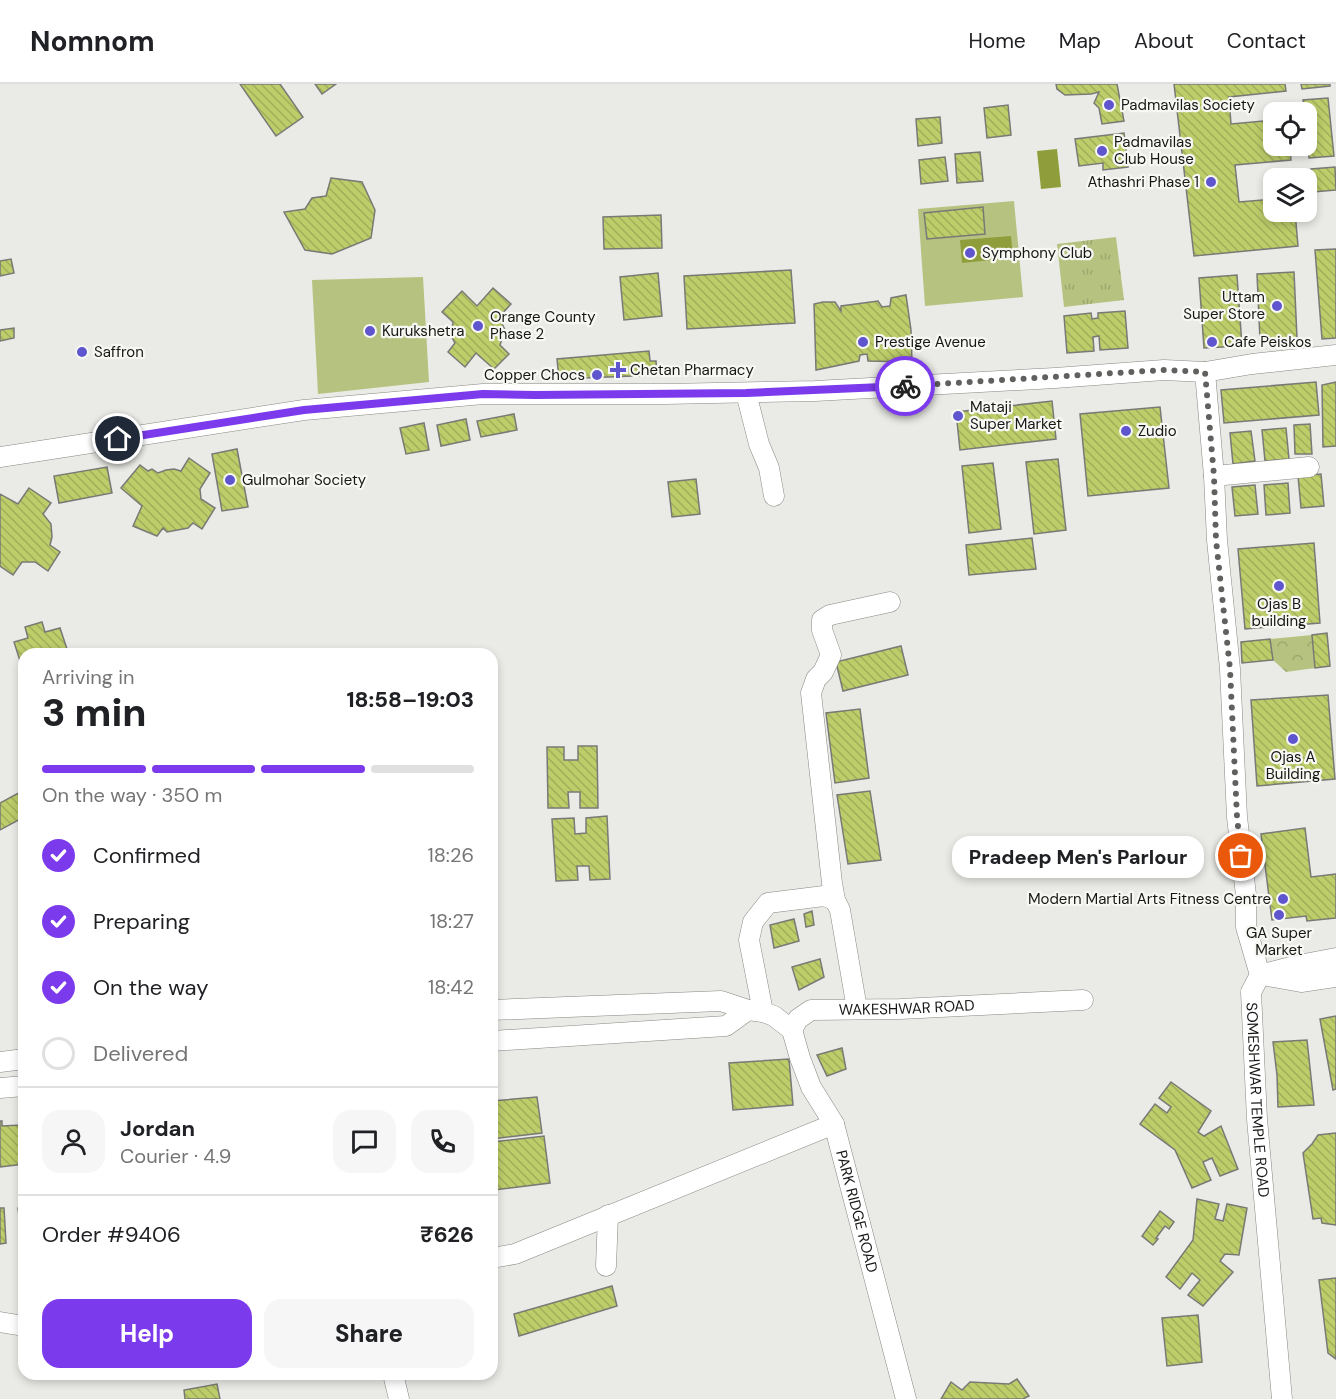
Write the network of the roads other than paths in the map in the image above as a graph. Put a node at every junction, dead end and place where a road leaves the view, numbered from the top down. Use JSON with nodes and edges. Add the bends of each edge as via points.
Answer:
{"nodes":[{"id":1,"x":1336,"y":355,"type":"edge"},
{"id":2,"x":1205,"y":372,"type":"junction"},
{"id":3,"x":746,"y":393,"type":"junction"},
{"id":4,"x":0,"y":457,"type":"edge"},
{"id":5,"x":1309,"y":467,"type":"dead end"},
{"id":6,"x":1214,"y":476,"type":"junction"},
{"id":7,"x":774,"y":496,"type":"dead end"},
{"id":8,"x":890,"y":602,"type":"dead end"},
{"id":9,"x":835,"y":900,"type":"junction"},
{"id":10,"x":1336,"y":958,"type":"edge"},
{"id":11,"x":1260,"y":975,"type":"junction"},
{"id":12,"x":1336,"y":978,"type":"edge"},
{"id":13,"x":1083,"y":1000,"type":"dead end"},
{"id":14,"x":530,"y":1008,"type":"junction"},
{"id":15,"x":498,"y":1010,"type":"edge"},
{"id":16,"x":857,"y":1010,"type":"junction"},
{"id":17,"x":755,"y":1011,"type":"junction"},
{"id":18,"x":792,"y":1030,"type":"junction"},
{"id":19,"x":532,"y":1038,"type":"junction"},
{"id":20,"x":498,"y":1041,"type":"edge"},
{"id":21,"x":18,"y":1060,"type":"edge"},
{"id":22,"x":0,"y":1062,"type":"edge"},
{"id":23,"x":18,"y":1086,"type":"edge"},
{"id":24,"x":0,"y":1088,"type":"edge"},
{"id":25,"x":834,"y":1124,"type":"junction"},
{"id":26,"x":608,"y":1215,"type":"junction"},
{"id":27,"x":498,"y":1257,"type":"edge"},
{"id":28,"x":606,"y":1266,"type":"dead end"},
{"id":29,"x":0,"y":1322,"type":"edge"},
{"id":30,"x":18,"y":1325,"type":"edge"},
{"id":31,"x":394,"y":1380,"type":"edge"},
{"id":32,"x":399,"y":1399,"type":"edge"},
{"id":33,"x":906,"y":1399,"type":"edge"},
{"id":34,"x":1282,"y":1399,"type":"edge"}],
"edges":[{"from":1,"to":2,"type":"street"},
{"from":2,"to":3,"type":"street","via":[[1164,370]]},
{"from":2,"to":6,"type":"street"},
{"from":3,"to":4,"type":"street","via":[[483,394],[304,410]]},
{"from":3,"to":7,"type":"street"},
{"from":5,"to":6,"type":"street"},
{"from":6,"to":11,"type":"street","via":[[1246,927]]},
{"from":8,"to":9,"type":"street","via":[[822,620],[831,655],[811,693]]},
{"from":9,"to":16,"type":"street"},
{"from":9,"to":17,"type":"street","via":[[824,896],[768,903],[753,922],[749,939]]},
{"from":10,"to":11,"type":"street"},
{"from":11,"to":12,"type":"street","via":[[1302,982]]},
{"from":11,"to":34,"type":"street","name":"SOMESHWAR TEMPLE ROAD","via":[[1251,992],[1257,1119]]},
{"from":13,"to":16,"type":"street","name":"WAKESHWAR ROAD"},
{"from":14,"to":15,"type":"street"},
{"from":14,"to":17,"type":"street","via":[[720,1001]]},
{"from":14,"to":19,"type":"street"},
{"from":16,"to":18,"type":"street","name":"WAKESHWAR ROAD","via":[[811,1010],[798,1019]]},
{"from":17,"to":18,"type":"street","via":[[774,1016]]},
{"from":17,"to":19,"type":"street","via":[[726,1026]]},
{"from":18,"to":25,"type":"street","name":"PARK RIDGE ROAD","via":[[811,1087]]},
{"from":19,"to":20,"type":"street"},
{"from":21,"to":22,"type":"street"},
{"from":23,"to":24,"type":"street"},
{"from":25,"to":26,"type":"street"},
{"from":25,"to":33,"type":"street","name":"PARK RIDGE ROAD"},
{"from":26,"to":27,"type":"street","via":[[515,1254]]},
{"from":26,"to":28,"type":"street"},
{"from":29,"to":30,"type":"street"},
{"from":31,"to":32,"type":"street"}]}
